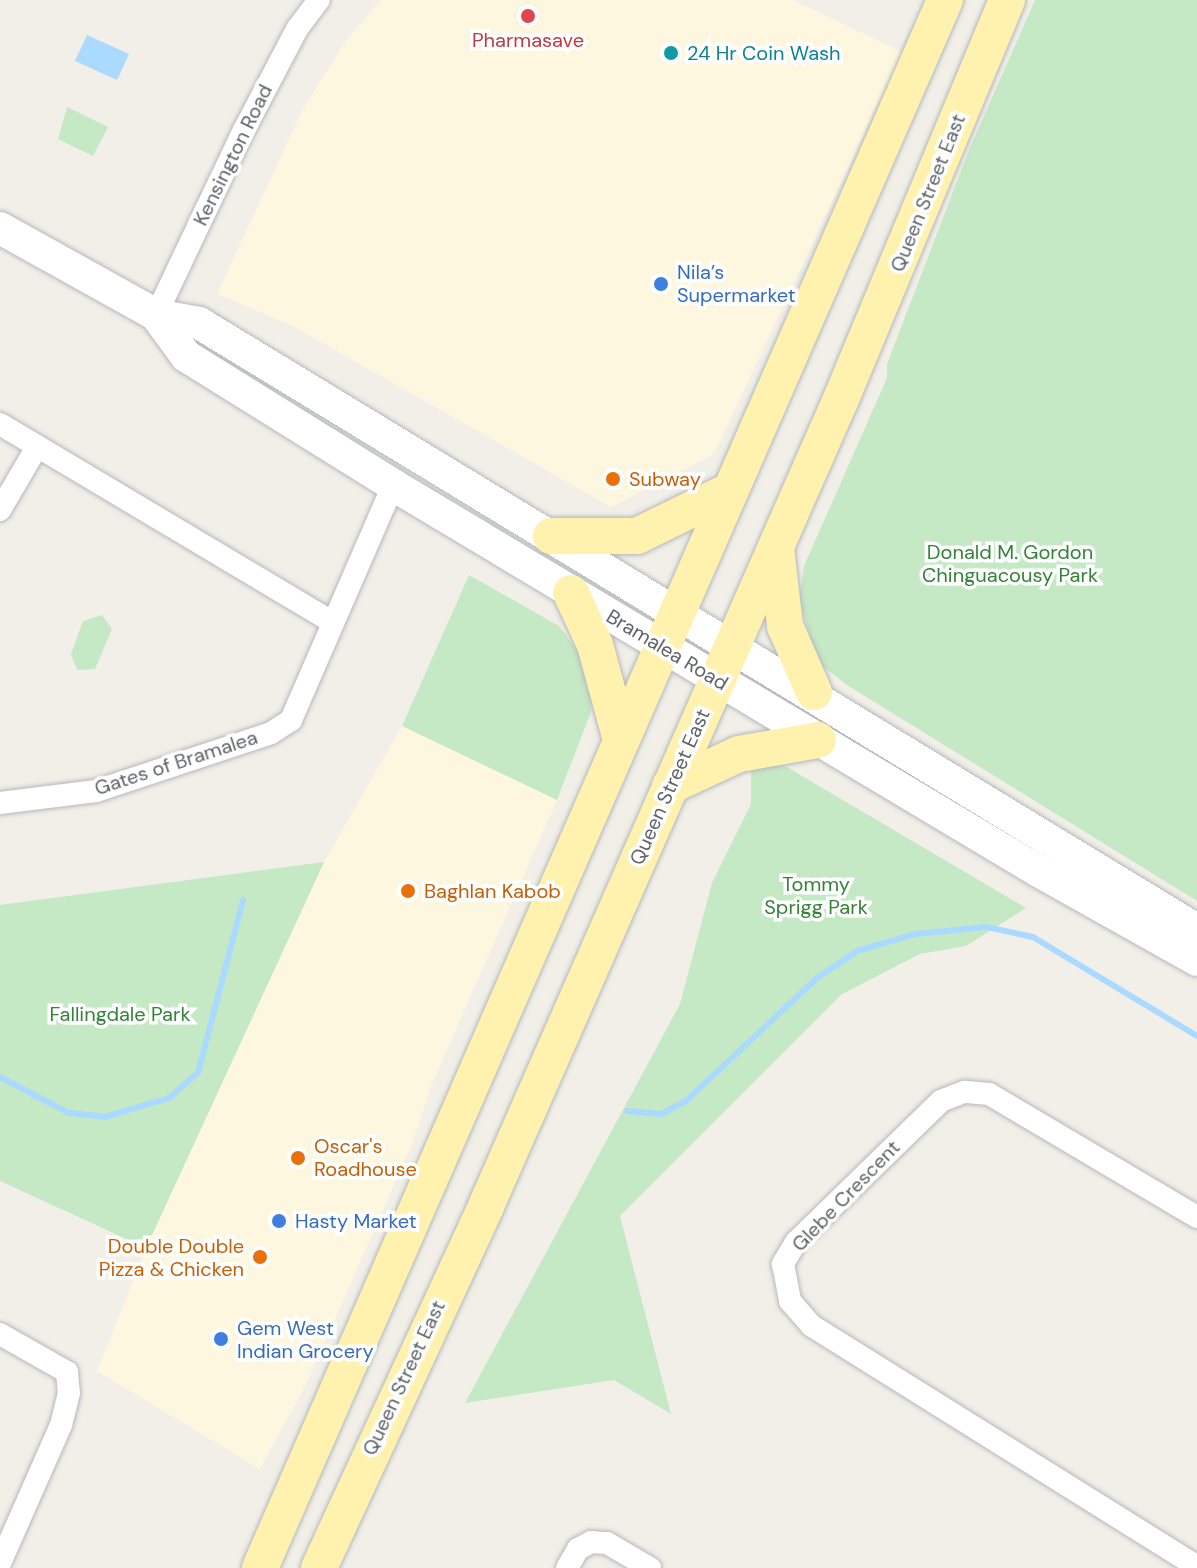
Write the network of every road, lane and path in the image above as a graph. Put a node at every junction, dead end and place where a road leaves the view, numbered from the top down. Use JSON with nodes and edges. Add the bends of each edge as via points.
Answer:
{"nodes":[{"id":1,"x":319,"y":0,"type":"edge"},
{"id":2,"x":945,"y":0,"type":"edge"},
{"id":3,"x":1007,"y":0,"type":"edge"},
{"id":4,"x":0,"y":228,"type":"edge"},
{"id":5,"x":156,"y":315,"type":"junction"},
{"id":6,"x":0,"y":424,"type":"edge"},
{"id":7,"x":37,"y":447,"type":"junction"},
{"id":8,"x":393,"y":485,"type":"junction"},
{"id":9,"x":729,"y":491,"type":"junction"},
{"id":10,"x":0,"y":510,"type":"edge"},
{"id":11,"x":551,"y":536,"type":"junction"},
{"id":12,"x":776,"y":547,"type":"junction"},
{"id":13,"x":571,"y":593,"type":"junction"},
{"id":14,"x":677,"y":612,"type":"junction"},
{"id":15,"x":332,"y":622,"type":"junction"},
{"id":16,"x":732,"y":644,"type":"junction"},
{"id":17,"x":661,"y":647,"type":"junction"},
{"id":18,"x":717,"y":680,"type":"junction"},
{"id":19,"x":814,"y":692,"type":"junction"},
{"id":20,"x":621,"y":740,"type":"junction"},
{"id":21,"x":818,"y":740,"type":"junction"},
{"id":22,"x":670,"y":786,"type":"junction"},
{"id":23,"x":0,"y":803,"type":"edge"},
{"id":24,"x":1197,"y":930,"type":"edge"},
{"id":25,"x":1197,"y":960,"type":"edge"},
{"id":26,"x":1197,"y":1217,"type":"edge"},
{"id":27,"x":0,"y":1334,"type":"edge"},
{"id":28,"x":0,"y":1563,"type":"edge"},
{"id":29,"x":1197,"y":1567,"type":"edge"},
{"id":30,"x":260,"y":1568,"type":"edge"},
{"id":31,"x":319,"y":1568,"type":"edge"},
{"id":32,"x":567,"y":1568,"type":"edge"},
{"id":33,"x":650,"y":1568,"type":"edge"}],
"edges":[{"from":1,"to":5,"type":"street","name":"Kensington Road","via":[[297,29],[244,130]]},
{"from":2,"to":9,"type":"main road"},
{"from":3,"to":12,"type":"main road","name":"Queen Street East"},
{"from":4,"to":5,"type":"main road","name":"Bramalea Road"},
{"from":5,"to":8,"type":"main road","name":"Bramalea Road","via":[[186,356]]},
{"from":5,"to":11,"type":"main road","name":"Bramalea Road","via":[[199,323]]},
{"from":6,"to":7,"type":"street"},
{"from":7,"to":10,"type":"street"},
{"from":7,"to":15,"type":"street"},
{"from":8,"to":13,"type":"main road","name":"Bramalea Road"},
{"from":8,"to":15,"type":"street","name":"Gates of Bramalea"},
{"from":9,"to":11,"type":"main road","via":[[637,536]]},
{"from":9,"to":14,"type":"main road"},
{"from":11,"to":14,"type":"main road","name":"Bramalea Road"},
{"from":12,"to":16,"type":"main road","name":"Queen Street East"},
{"from":12,"to":19,"type":"main road","via":[[785,626]]},
{"from":13,"to":17,"type":"main road","name":"Bramalea Road"},
{"from":13,"to":20,"type":"main road","via":[[595,645]]},
{"from":14,"to":16,"type":"main road","name":"Bramalea Road"},
{"from":14,"to":17,"type":"main road"},
{"from":15,"to":23,"type":"street","name":"Gates of Bramalea","via":[[291,720],[271,733],[96,791]]},
{"from":16,"to":18,"type":"main road","name":"Queen Street East"},
{"from":16,"to":19,"type":"main road","name":"Bramalea Road"},
{"from":17,"to":18,"type":"main road","name":"Bramalea Road"},
{"from":17,"to":20,"type":"main road"},
{"from":18,"to":21,"type":"main road","name":"Bramalea Road"},
{"from":18,"to":22,"type":"main road","name":"Queen Street East"},
{"from":19,"to":24,"type":"main road","name":"Bramalea Road"},
{"from":20,"to":30,"type":"main road"},
{"from":21,"to":22,"type":"main road","via":[[739,754]]},
{"from":21,"to":25,"type":"main road","name":"Bramalea Road"},
{"from":22,"to":31,"type":"main road","name":"Queen Street East"},
{"from":26,"to":29,"type":"street","name":"Glebe Crescent","via":[[989,1094],[964,1092],[941,1101],[796,1242],[783,1264],[790,1301],[812,1326]]},
{"from":27,"to":28,"type":"street","via":[[67,1372],[69,1393],[61,1425]]},
{"from":32,"to":33,"type":"street","via":[[578,1549],[591,1542],[607,1543]]}]}
